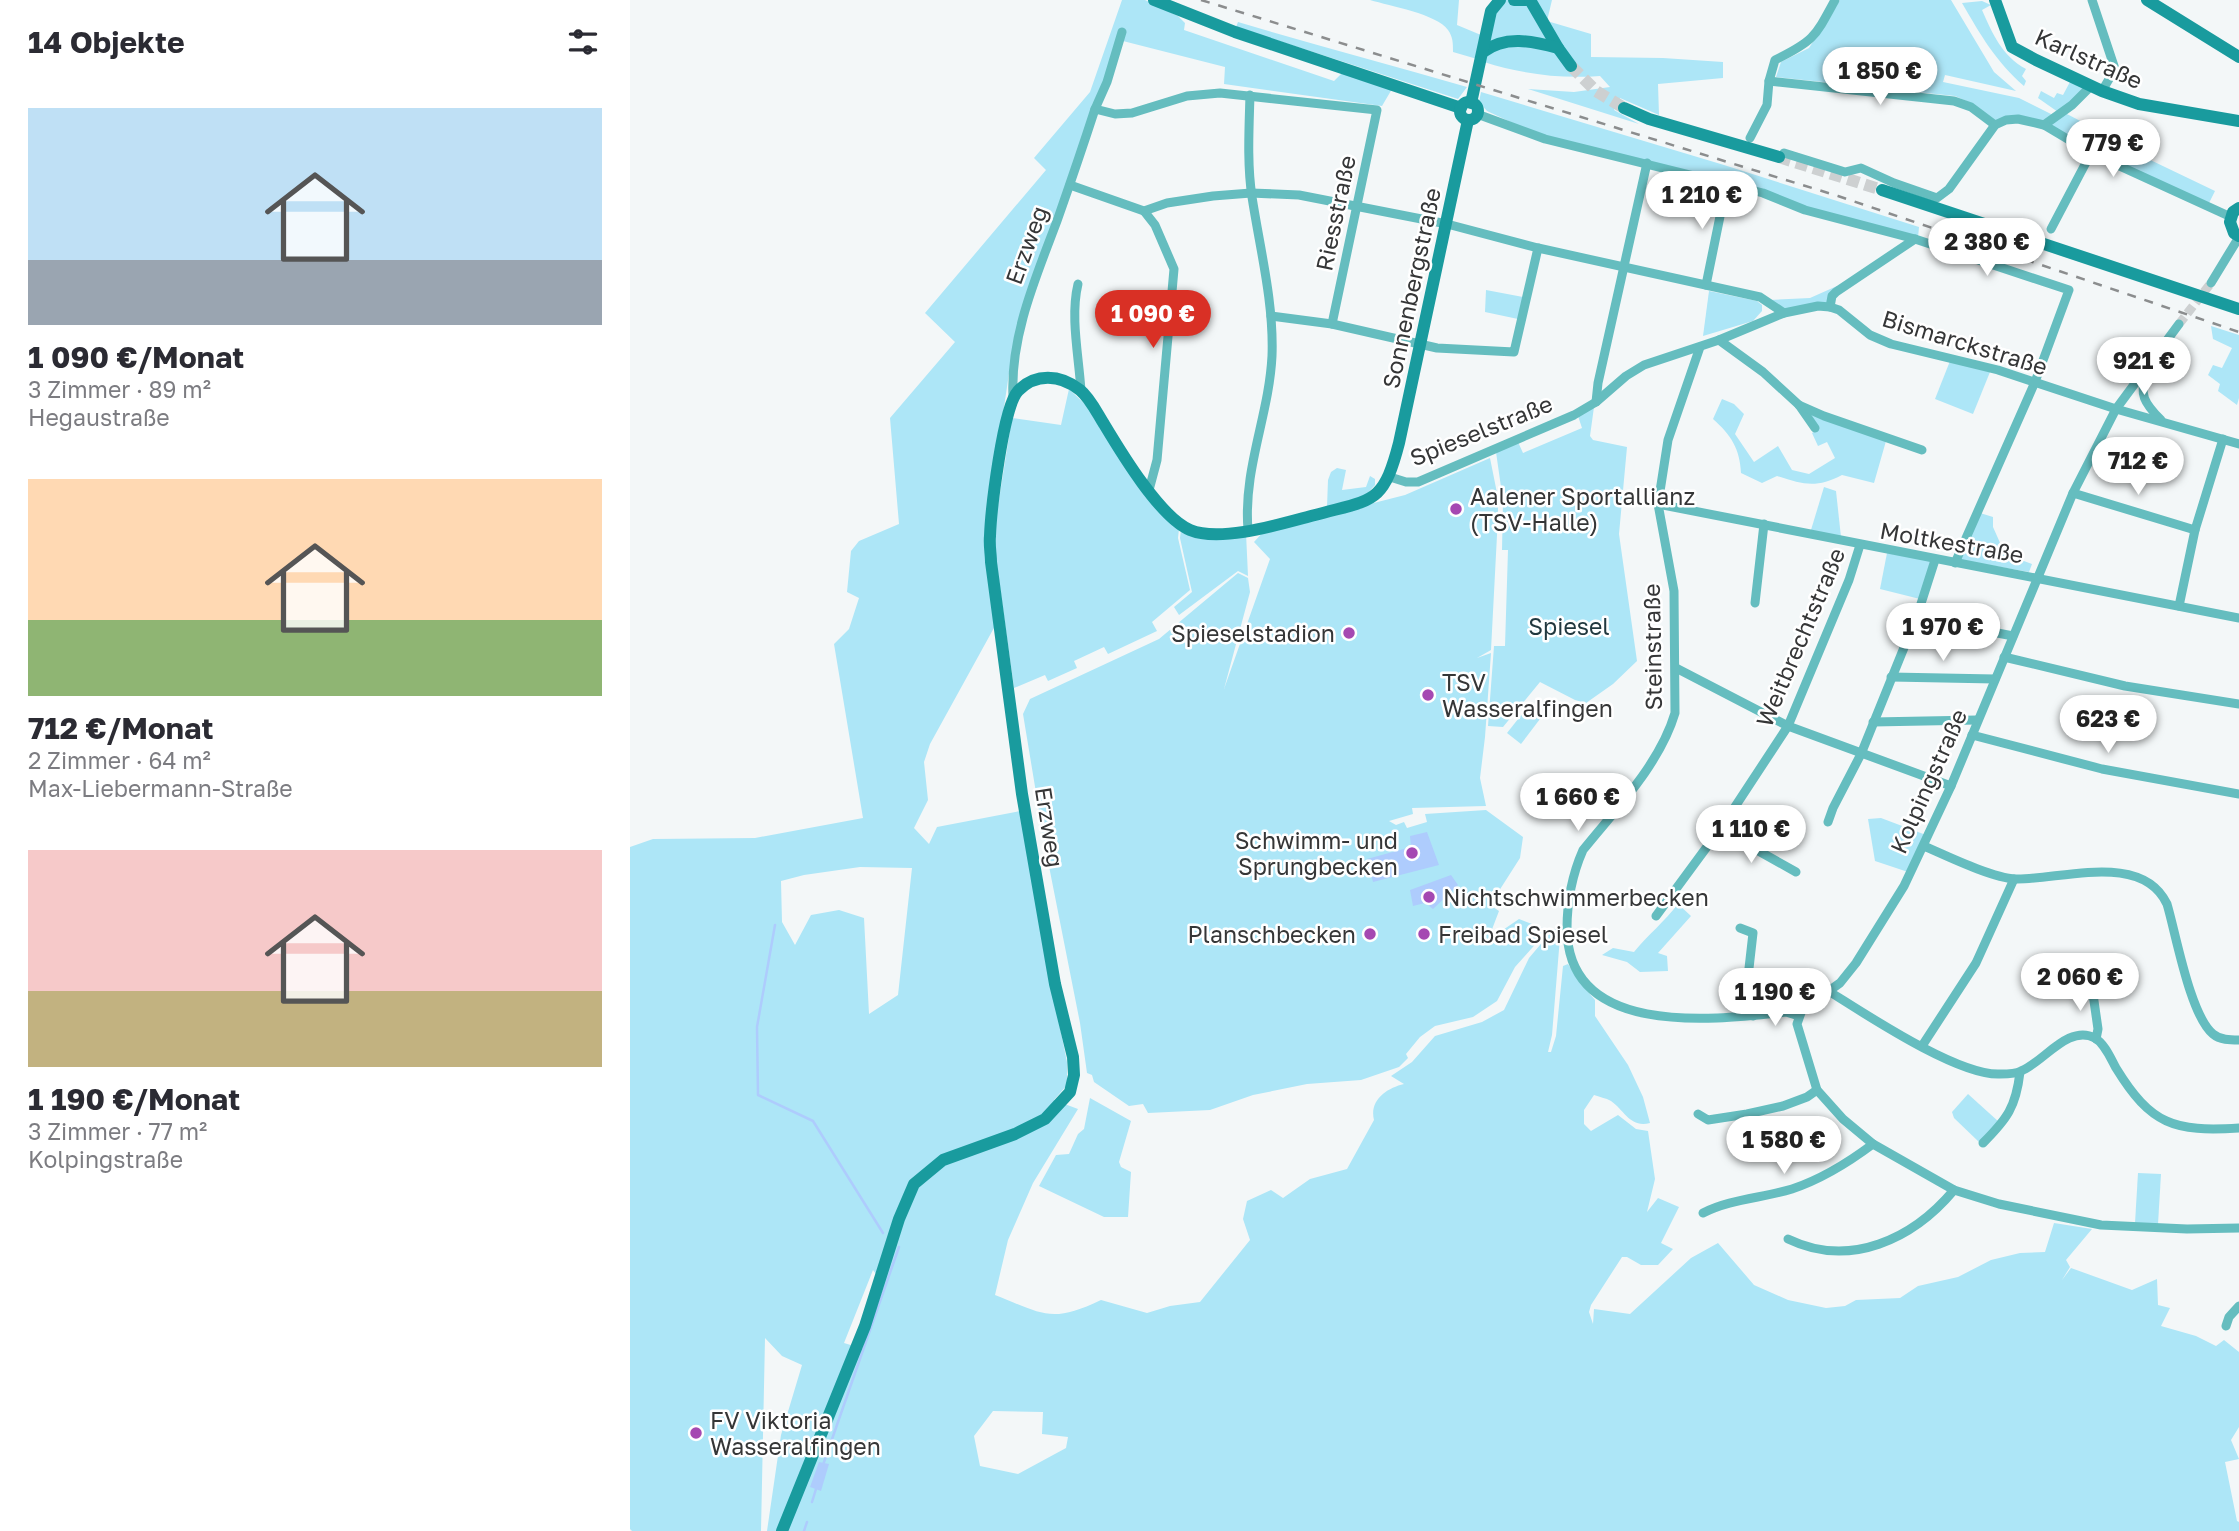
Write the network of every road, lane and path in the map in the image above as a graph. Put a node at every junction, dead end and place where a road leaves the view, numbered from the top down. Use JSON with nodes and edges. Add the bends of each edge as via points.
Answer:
{"nodes":[{"id":1,"x":1154,"y":0,"type":"edge"},
{"id":2,"x":1500,"y":0,"type":"edge"},
{"id":3,"x":1514,"y":0,"type":"edge"},
{"id":4,"x":1528,"y":0,"type":"edge"},
{"id":5,"x":1835,"y":0,"type":"edge"},
{"id":6,"x":1995,"y":0,"type":"edge"},
{"id":7,"x":2092,"y":0,"type":"edge"},
{"id":8,"x":2147,"y":0,"type":"edge"},
{"id":9,"x":1122,"y":32,"type":"dead end"},
{"id":10,"x":1558,"y":48,"type":"junction"},
{"id":11,"x":1483,"y":52,"type":"junction"},
{"id":12,"x":2239,"y":57,"type":"edge"},
{"id":13,"x":1572,"y":66,"type":"tunnel mouth"},
{"id":14,"x":1769,"y":81,"type":"junction"},
{"id":15,"x":2097,"y":88,"type":"junction"},
{"id":16,"x":1250,"y":96,"type":"junction"},
{"id":17,"x":1624,"y":108,"type":"tunnel mouth"},
{"id":18,"x":1095,"y":109,"type":"junction"},
{"id":19,"x":1469,"y":111,"type":"junction"},
{"id":20,"x":2239,"y":121,"type":"edge"},
{"id":21,"x":1995,"y":125,"type":"junction"},
{"id":22,"x":2044,"y":125,"type":"junction"},
{"id":23,"x":1750,"y":138,"type":"dead end"},
{"id":24,"x":2091,"y":153,"type":"junction"},
{"id":25,"x":1781,"y":155,"type":"joint"},
{"id":26,"x":1647,"y":163,"type":"junction"},
{"id":27,"x":1727,"y":182,"type":"junction"},
{"id":28,"x":1070,"y":185,"type":"junction"},
{"id":29,"x":1882,"y":190,"type":"tunnel mouth"},
{"id":30,"x":1251,"y":193,"type":"junction"},
{"id":31,"x":1357,"y":205,"type":"junction"},
{"id":32,"x":1144,"y":211,"type":"junction"},
{"id":33,"x":2235,"y":213,"type":"edge"},
{"id":34,"x":1447,"y":224,"type":"junction"},
{"id":35,"x":2051,"y":229,"type":"dead end"},
{"id":36,"x":2239,"y":236,"type":"edge"},
{"id":37,"x":1914,"y":239,"type":"junction"},
{"id":38,"x":1538,"y":247,"type":"junction"},
{"id":39,"x":1624,"y":267,"type":"junction"},
{"id":40,"x":2211,"y":283,"type":"tunnel mouth"},
{"id":41,"x":1078,"y":284,"type":"dead end"},
{"id":42,"x":1706,"y":285,"type":"junction"},
{"id":43,"x":1830,"y":307,"type":"junction"},
{"id":44,"x":2239,"y":309,"type":"edge"},
{"id":45,"x":1784,"y":313,"type":"junction"},
{"id":46,"x":1271,"y":316,"type":"junction"},
{"id":47,"x":1332,"y":324,"type":"junction"},
{"id":48,"x":2179,"y":324,"type":"tunnel mouth"},
{"id":49,"x":1719,"y":340,"type":"junction"},
{"id":50,"x":1420,"y":345,"type":"junction"},
{"id":51,"x":1700,"y":347,"type":"junction"},
{"id":52,"x":2148,"y":366,"type":"junction"},
{"id":53,"x":2035,"y":382,"type":"junction"},
{"id":54,"x":1081,"y":391,"type":"junction"},
{"id":55,"x":1013,"y":397,"type":"junction"},
{"id":56,"x":1596,"y":402,"type":"junction"},
{"id":57,"x":1799,"y":405,"type":"junction"},
{"id":58,"x":2116,"y":409,"type":"junction"},
{"id":59,"x":2162,"y":421,"type":"junction"},
{"id":60,"x":1815,"y":428,"type":"dead end"},
{"id":61,"x":2223,"y":439,"type":"junction"},
{"id":62,"x":2239,"y":444,"type":"edge"},
{"id":63,"x":1922,"y":450,"type":"dead end"},
{"id":64,"x":1392,"y":470,"type":"junction"},
{"id":65,"x":1149,"y":490,"type":"junction"},
{"id":66,"x":2073,"y":493,"type":"junction"},
{"id":67,"x":1658,"y":504,"type":"junction"},
{"id":68,"x":1764,"y":524,"type":"junction"},
{"id":69,"x":1248,"y":530,"type":"junction"},
{"id":70,"x":2195,"y":530,"type":"junction"},
{"id":71,"x":1860,"y":545,"type":"junction"},
{"id":72,"x":1935,"y":559,"type":"junction"},
{"id":73,"x":1955,"y":563,"type":"junction"},
{"id":74,"x":2039,"y":578,"type":"junction"},
{"id":75,"x":1755,"y":603,"type":"dead end"},
{"id":76,"x":2179,"y":606,"type":"junction"},
{"id":77,"x":2239,"y":618,"type":"edge"},
{"id":78,"x":1982,"y":630,"type":"dead end"},
{"id":79,"x":2013,"y":636,"type":"junction"},
{"id":80,"x":2004,"y":657,"type":"junction"},
{"id":81,"x":1676,"y":668,"type":"junction"},
{"id":82,"x":1891,"y":677,"type":"junction"},
{"id":83,"x":1995,"y":679,"type":"junction"},
{"id":84,"x":2239,"y":704,"type":"edge"},
{"id":85,"x":1977,"y":720,"type":"junction"},
{"id":86,"x":1873,"y":722,"type":"junction"},
{"id":87,"x":1787,"y":726,"type":"junction"},
{"id":88,"x":1972,"y":735,"type":"junction"},
{"id":89,"x":1860,"y":754,"type":"junction"},
{"id":90,"x":1951,"y":786,"type":"junction"},
{"id":91,"x":2239,"y":794,"type":"edge"},
{"id":92,"x":1828,"y":822,"type":"dead end"},
{"id":93,"x":1723,"y":825,"type":"junction"},
{"id":94,"x":1924,"y":846,"type":"junction"},
{"id":95,"x":1796,"y":872,"type":"dead end"},
{"id":96,"x":2014,"y":879,"type":"junction"},
{"id":97,"x":1656,"y":916,"type":"dead end"},
{"id":98,"x":1740,"y":928,"type":"dead end"},
{"id":99,"x":2078,"y":978,"type":"dead end"},
{"id":100,"x":1830,"y":992,"type":"junction"},
{"id":101,"x":1753,"y":1016,"type":"junction"},
{"id":102,"x":1799,"y":1016,"type":"junction"},
{"id":103,"x":2096,"y":1039,"type":"junction"},
{"id":104,"x":2239,"y":1040,"type":"edge"},
{"id":105,"x":1922,"y":1046,"type":"junction"},
{"id":106,"x":2021,"y":1072,"type":"junction"},
{"id":107,"x":1817,"y":1090,"type":"junction"},
{"id":108,"x":1698,"y":1114,"type":"dead end"},
{"id":109,"x":2239,"y":1128,"type":"edge"},
{"id":110,"x":1983,"y":1143,"type":"dead end"},
{"id":111,"x":1873,"y":1144,"type":"junction"},
{"id":112,"x":1954,"y":1190,"type":"junction"},
{"id":113,"x":1703,"y":1213,"type":"dead end"},
{"id":114,"x":2239,"y":1228,"type":"edge"},
{"id":115,"x":1788,"y":1239,"type":"dead end"},
{"id":116,"x":2239,"y":1306,"type":"edge"},
{"id":117,"x":2227,"y":1326,"type":"dead end"},
{"id":118,"x":782,"y":1531,"type":"edge"}],
"edges":[{"from":1,"to":19,"type":"street"},
{"from":2,"to":11,"type":"street","name":"Sonnenbergstraße","via":[[1491,11]]},
{"from":3,"to":4,"type":"street"},
{"from":4,"to":10,"type":"street"},
{"from":5,"to":14,"type":"street","via":[[1815,36],[1775,60]]},
{"from":6,"to":15,"type":"street","name":"Karlstraße","via":[[2012,47]]},
{"from":7,"to":15,"type":"street","via":[[2115,69]]},
{"from":8,"to":12,"type":"street"},
{"from":9,"to":18,"type":"street","name":"Erzweg"},
{"from":10,"to":11,"type":"street","via":[[1501,41]]},
{"from":10,"to":13,"type":"street"},
{"from":11,"to":19,"type":"street","name":"Sonnenbergstraße"},
{"from":14,"to":21,"type":"street","via":[[1954,101]]},
{"from":14,"to":23,"type":"street","via":[[1767,105]]},
{"from":15,"to":20,"type":"street","name":"Karlstraße","via":[[2139,104]]},
{"from":15,"to":22,"type":"street"},
{"from":16,"to":18,"type":"street","via":[[1187,96],[1132,113]]},
{"from":16,"to":30,"type":"street"},
{"from":16,"to":31,"type":"street","name":"Riesstraße","via":[[1377,110]]},
{"from":17,"to":25,"type":"street"},
{"from":18,"to":28,"type":"street","name":"Erzweg"},
{"from":19,"to":26,"type":"street","via":[[1545,139]]},
{"from":19,"to":34,"type":"street","name":"Sonnenbergstraße"},
{"from":21,"to":22,"type":"street","via":[[2018,119]]},
{"from":21,"to":25,"type":"street","via":[[1937,198],[1861,168],[1845,172]]},
{"from":22,"to":24,"type":"street"},
{"from":24,"to":33,"type":"street"},
{"from":24,"to":35,"type":"street"},
{"from":26,"to":27,"type":"street"},
{"from":26,"to":39,"type":"street"},
{"from":27,"to":37,"type":"street"},
{"from":27,"to":42,"type":"street"},
{"from":28,"to":32,"type":"street"},
{"from":28,"to":55,"type":"street","name":"Erzweg","via":[[1025,311]]},
{"from":29,"to":44,"type":"street"},
{"from":30,"to":31,"type":"street"},
{"from":30,"to":32,"type":"street"},
{"from":30,"to":46,"type":"street"},
{"from":31,"to":34,"type":"street"},
{"from":31,"to":47,"type":"street","name":"Riesstraße"},
{"from":32,"to":65,"type":"street","via":[[1174,269],[1157,460]]},
{"from":33,"to":36,"type":"street","via":[[2231,228]]},
{"from":34,"to":38,"type":"street"},
{"from":34,"to":50,"type":"street","name":"Sonnenbergstraße"},
{"from":36,"to":40,"type":"street"},
{"from":37,"to":43,"type":"street","via":[[1836,292]]},
{"from":37,"to":53,"type":"street","via":[[2069,290]]},
{"from":38,"to":39,"type":"street"},
{"from":38,"to":50,"type":"street","via":[[1514,352]]},
{"from":39,"to":42,"type":"street"},
{"from":39,"to":56,"type":"street"},
{"from":41,"to":54,"type":"street"},
{"from":42,"to":45,"type":"street","via":[[1760,297]]},
{"from":43,"to":45,"type":"street"},
{"from":43,"to":53,"type":"street","name":"Bismarckstraße","via":[[1879,340]]},
{"from":45,"to":49,"type":"street","name":"Spieselstraße"},
{"from":46,"to":47,"type":"street"},
{"from":46,"to":69,"type":"street","via":[[1271,366],[1248,482]]},
{"from":47,"to":50,"type":"street"},
{"from":48,"to":52,"type":"street","name":"Kolpingstraße"},
{"from":49,"to":51,"type":"street","name":"Spieselstraße"},
{"from":49,"to":57,"type":"street"},
{"from":50,"to":64,"type":"street","name":"Sonnenbergstraße"},
{"from":51,"to":56,"type":"street","name":"Spieselstraße","via":[[1644,365]]},
{"from":51,"to":67,"type":"street","name":"Steinstraße","via":[[1668,440]]},
{"from":52,"to":58,"type":"street","name":"Kolpingstraße"},
{"from":52,"to":59,"type":"street","via":[[2143,395]]},
{"from":53,"to":58,"type":"street","name":"Bismarckstraße"},
{"from":53,"to":73,"type":"street"},
{"from":54,"to":55,"type":"street","via":[[1053,377],[1034,378]]},
{"from":54,"to":65,"type":"street","name":"Spieselstraße"},
{"from":55,"to":118,"type":"street","name":"Erzweg","via":[[990,536],[991,562],[1023,794],[1074,1075],[1070,1092],[1045,1119],[943,1160],[914,1184],[865,1326]]},
{"from":56,"to":64,"type":"street","name":"Spieselstraße","via":[[1418,482],[1406,482]]},
{"from":57,"to":60,"type":"street"},
{"from":57,"to":63,"type":"street"},
{"from":58,"to":59,"type":"street","name":"Bismarckstraße"},
{"from":58,"to":66,"type":"street","name":"Kolpingstraße"},
{"from":59,"to":61,"type":"street","name":"Bismarckstraße"},
{"from":61,"to":62,"type":"street","name":"Bismarckstraße"},
{"from":61,"to":70,"type":"street"},
{"from":64,"to":69,"type":"street","name":"Spieselstraße","via":[[1373,498]]},
{"from":65,"to":69,"type":"street","name":"Spieselstraße","via":[[1168,515],[1193,532],[1218,535]]},
{"from":66,"to":70,"type":"street"},
{"from":66,"to":74,"type":"street","name":"Kolpingstraße"},
{"from":67,"to":68,"type":"street","name":"Moltkestraße"},
{"from":67,"to":81,"type":"street","name":"Steinstraße","via":[[1674,591]]},
{"from":68,"to":71,"type":"street","name":"Moltkestraße"},
{"from":68,"to":75,"type":"street"},
{"from":70,"to":76,"type":"street"},
{"from":71,"to":72,"type":"street","name":"Moltkestraße"},
{"from":71,"to":87,"type":"street","name":"Weitbrechtstraße"},
{"from":72,"to":73,"type":"street","name":"Moltkestraße"},
{"from":72,"to":82,"type":"street"},
{"from":73,"to":74,"type":"street","name":"Moltkestraße"},
{"from":74,"to":76,"type":"street","name":"Moltkestraße"},
{"from":74,"to":79,"type":"street","name":"Kolpingstraße"},
{"from":76,"to":77,"type":"street","name":"Moltkestraße"},
{"from":78,"to":79,"type":"street"},
{"from":79,"to":80,"type":"street","name":"Kolpingstraße"},
{"from":80,"to":83,"type":"street","name":"Kolpingstraße"},
{"from":80,"to":84,"type":"street","via":[[2125,686]]},
{"from":81,"to":87,"type":"street"},
{"from":81,"to":101,"type":"street","name":"Steinstraße","via":[[1670,729],[1645,770],[1583,850],[1575,871],[1567,920],[1569,952],[1577,972],[1599,996],[1620,1007],[1660,1016]]},
{"from":82,"to":83,"type":"street"},
{"from":82,"to":86,"type":"street"},
{"from":83,"to":85,"type":"street","name":"Kolpingstraße"},
{"from":85,"to":86,"type":"street"},
{"from":85,"to":88,"type":"street","name":"Kolpingstraße"},
{"from":86,"to":89,"type":"street"},
{"from":87,"to":89,"type":"street"},
{"from":87,"to":93,"type":"street","name":"Weitbrechtstraße"},
{"from":88,"to":90,"type":"street","name":"Kolpingstraße"},
{"from":88,"to":91,"type":"street","via":[[2102,769]]},
{"from":89,"to":90,"type":"street"},
{"from":89,"to":92,"type":"street"},
{"from":90,"to":94,"type":"street","name":"Kolpingstraße"},
{"from":93,"to":95,"type":"street"},
{"from":93,"to":97,"type":"street","name":"Weitbrechtstraße"},
{"from":94,"to":96,"type":"street"},
{"from":94,"to":100,"type":"street","name":"Kolpingstraße","via":[[1867,948]]},
{"from":96,"to":104,"type":"street","via":[[2102,872],[2152,884],[2167,904],[2204,1025],[2215,1036]]},
{"from":96,"to":105,"type":"street","via":[[1976,963]]},
{"from":98,"to":101,"type":"street","via":[[1753,933],[1748,977]]},
{"from":99,"to":103,"type":"street","via":[[2091,980]]},
{"from":100,"to":102,"type":"street","name":"Kolpingstraße","via":[[1807,1005]]},
{"from":100,"to":105,"type":"street"},
{"from":101,"to":102,"type":"street","via":[[1786,1012]]},
{"from":102,"to":107,"type":"street","via":[[1797,1024]]},
{"from":103,"to":106,"type":"street","via":[[2082,1034],[2069,1038]]},
{"from":103,"to":109,"type":"street","via":[[2138,1101],[2155,1116],[2193,1129]]},
{"from":105,"to":106,"type":"street","via":[[1973,1069]]},
{"from":106,"to":110,"type":"street","via":[[2013,1107]]},
{"from":107,"to":108,"type":"street","via":[[1783,1106],[1747,1114],[1709,1120]]},
{"from":107,"to":111,"type":"street"},
{"from":111,"to":112,"type":"street"},
{"from":111,"to":113,"type":"street","via":[[1831,1172],[1793,1188]]},
{"from":112,"to":114,"type":"street","via":[[2101,1225]]},
{"from":112,"to":115,"type":"street","via":[[1912,1229],[1885,1243],[1856,1250],[1828,1249]]},
{"from":116,"to":117,"type":"street"}]}
